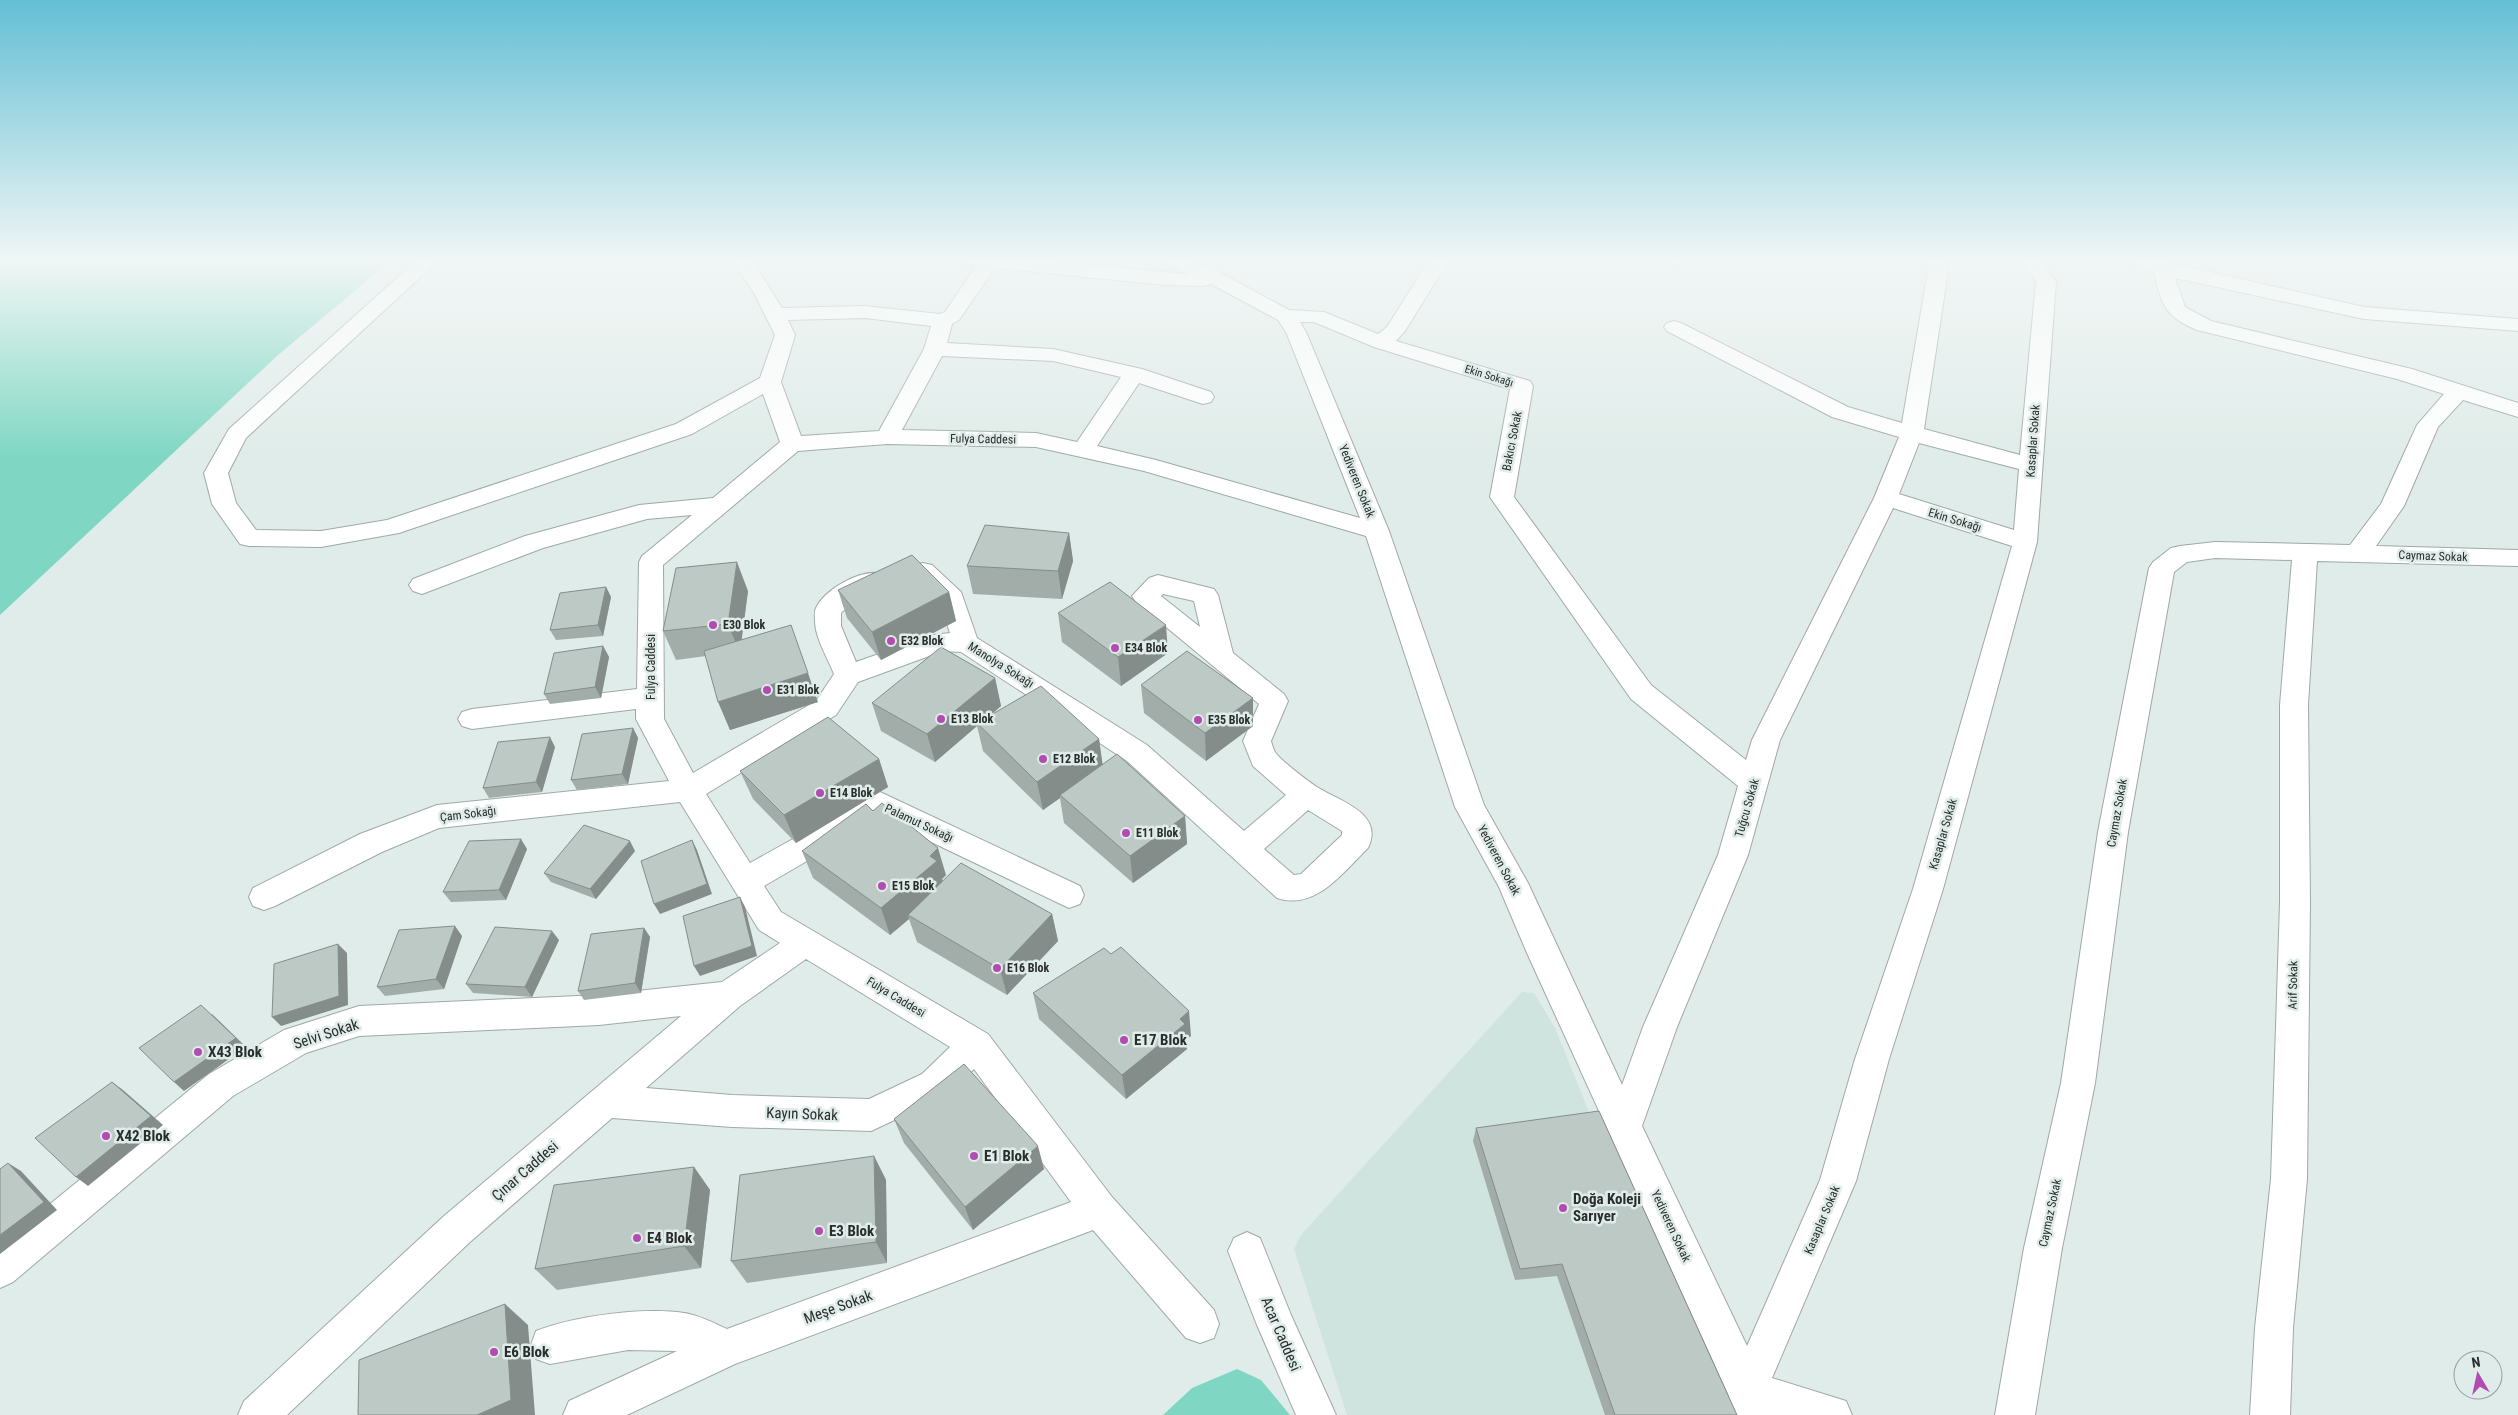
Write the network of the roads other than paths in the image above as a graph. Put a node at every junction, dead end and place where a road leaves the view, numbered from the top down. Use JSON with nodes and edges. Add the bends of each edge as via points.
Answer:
{"nodes":[{"id":1,"x":356,"y":326,"type":"edge"},
{"id":2,"x":781,"y":326,"type":"edge"},
{"id":3,"x":941,"y":326,"type":"edge"},
{"id":4,"x":1292,"y":326,"type":"edge"},
{"id":5,"x":1340,"y":326,"type":"edge"},
{"id":6,"x":1398,"y":326,"type":"edge"},
{"id":7,"x":1929,"y":326,"type":"edge"},
{"id":8,"x":2042,"y":326,"type":"edge"},
{"id":9,"x":2204,"y":326,"type":"edge"},
{"id":10,"x":1674,"y":327,"type":"dead end"},
{"id":11,"x":1381,"y":343,"type":"junction"},
{"id":12,"x":934,"y":350,"type":"junction"},
{"id":13,"x":1134,"y":374,"type":"junction"},
{"id":14,"x":770,"y":382,"type":"junction"},
{"id":15,"x":1522,"y":386,"type":"joint"},
{"id":16,"x":2459,"y":391,"type":"junction"},
{"id":17,"x":1203,"y":397,"type":"dead end"},
{"id":18,"x":2518,"y":410,"type":"edge"},
{"id":19,"x":1912,"y":434,"type":"junction"},
{"id":20,"x":887,"y":437,"type":"junction"},
{"id":21,"x":792,"y":444,"type":"junction"},
{"id":22,"x":1082,"y":451,"type":"junction"},
{"id":23,"x":2031,"y":465,"type":"junction"},
{"id":24,"x":1886,"y":498,"type":"junction"},
{"id":25,"x":719,"y":505,"type":"junction"},
{"id":26,"x":1377,"y":531,"type":"junction"},
{"id":27,"x":2025,"y":542,"type":"junction"},
{"id":28,"x":2305,"y":554,"type":"junction"},
{"id":29,"x":2356,"y":554,"type":"junction"},
{"id":30,"x":2518,"y":558,"type":"edge"},
{"id":31,"x":422,"y":585,"type":"dead end"},
{"id":32,"x":966,"y":643,"type":"junction"},
{"id":33,"x":1221,"y":658,"type":"dead end"},
{"id":34,"x":848,"y":675,"type":"junction"},
{"id":35,"x":651,"y":697,"type":"junction"},
{"id":36,"x":472,"y":719,"type":"dead end"},
{"id":37,"x":1754,"y":782,"type":"junction"},
{"id":38,"x":688,"y":790,"type":"junction"},
{"id":39,"x":1306,"y":795,"type":"junction"},
{"id":40,"x":1243,"y":849,"type":"junction"},
{"id":41,"x":746,"y":881,"type":"junction"},
{"id":42,"x":1069,"y":895,"type":"dead end"},
{"id":43,"x":264,"y":897,"type":"dead end"},
{"id":44,"x":805,"y":943,"type":"junction"},
{"id":45,"x":728,"y":996,"type":"junction"},
{"id":46,"x":976,"y":1045,"type":"junction"},
{"id":47,"x":606,"y":1101,"type":"junction"},
{"id":48,"x":1625,"y":1125,"type":"junction"},
{"id":49,"x":1099,"y":1210,"type":"junction"},
{"id":50,"x":1247,"y":1251,"type":"dead end"},
{"id":51,"x":0,"y":1269,"type":"edge"},
{"id":52,"x":1200,"y":1324,"type":"dead end"},
{"id":53,"x":550,"y":1346,"type":"dead end"},
{"id":54,"x":727,"y":1348,"type":"junction"},
{"id":55,"x":1751,"y":1403,"type":"edge"},
{"id":56,"x":258,"y":1415,"type":"edge"},
{"id":57,"x":582,"y":1415,"type":"edge"},
{"id":58,"x":1316,"y":1415,"type":"edge"},
{"id":59,"x":1832,"y":1415,"type":"edge"},
{"id":60,"x":2016,"y":1415,"type":"edge"},
{"id":61,"x":2270,"y":1415,"type":"edge"}],
"edges":[{"from":1,"to":14,"type":"street","via":[[237,434],[216,473],[224,504],[250,538],[321,539],[390,527],[684,429]]},
{"from":2,"to":14,"type":"street","via":[[785,335]]},
{"from":3,"to":12,"type":"street"},
{"from":4,"to":26,"type":"street","name":"Yediveren Sokak"},
{"from":5,"to":11,"type":"street","name":"Ekin Sokağı"},
{"from":6,"to":11,"type":"street"},
{"from":7,"to":19,"type":"street","name":"Tuğcu Sokak"},
{"from":8,"to":23,"type":"street","name":"Kasaplar Sokak"},
{"from":9,"to":16,"type":"street","via":[[2404,374]]},
{"from":10,"to":19,"type":"street","via":[[1840,412]]},
{"from":11,"to":15,"type":"street","name":"Ekin Sokağı"},
{"from":12,"to":13,"type":"street","via":[[1053,355]]},
{"from":12,"to":20,"type":"street"},
{"from":13,"to":17,"type":"street"},
{"from":13,"to":22,"type":"street"},
{"from":14,"to":21,"type":"street"},
{"from":15,"to":37,"type":"street","name":"Bakıcı Sokak","via":[[1502,497],[1641,692]]},
{"from":16,"to":18,"type":"street"},
{"from":16,"to":29,"type":"street","via":[[2428,425],[2392,506]]},
{"from":19,"to":23,"type":"street"},
{"from":19,"to":24,"type":"street","name":"Tuğcu Sokak"},
{"from":20,"to":21,"type":"street","name":"Fulya Caddesi"},
{"from":20,"to":22,"type":"street","name":"Fulya Caddesi","via":[[1036,440]]},
{"from":21,"to":25,"type":"street","name":"Fulya Caddesi"},
{"from":22,"to":26,"type":"street","name":"Fulya Caddesi","via":[[1148,465]]},
{"from":23,"to":27,"type":"street","name":"Kasaplar Sokak"},
{"from":24,"to":27,"type":"street","name":"Ekin Sokağı"},
{"from":24,"to":37,"type":"street","name":"Tuğcu Sokak","via":[[1766,740]]},
{"from":25,"to":31,"type":"street","via":[[638,513],[534,542]]},
{"from":25,"to":35,"type":"street","name":"Fulya Caddesi","via":[[651,562]]},
{"from":26,"to":48,"type":"street","name":"Yediveren Sokak","via":[[1470,807],[1513,883]]},
{"from":27,"to":55,"type":"street","name":"Kasaplar Sokak","via":[[1928,889],[1872,1059],[1838,1181]]},
{"from":28,"to":29,"type":"street","name":"Caymaz Sokak"},
{"from":28,"to":60,"type":"street","name":"Caymaz Sokak","via":[[2215,550],[2180,554],[2162,568],[2113,832],[2078,1083],[2043,1248]]},
{"from":28,"to":61,"type":"street","name":"Arif Sokak","via":[[2294,705],[2295,903],[2289,1179],[2274,1328]]},
{"from":29,"to":30,"type":"street","name":"Caymaz Sokak"},
{"from":32,"to":34,"type":"street","name":"Manolya Sokağı","via":[[942,642]]},
{"from":32,"to":34,"type":"street","via":[[952,598],[922,570],[897,571],[850,589],[828,610],[828,626]]},
{"from":32,"to":40,"type":"street","name":"Manolya Sokağı","via":[[1137,753]]},
{"from":33,"to":39,"type":"street","via":[[1274,702],[1257,741],[1260,750],[1276,771]]},
{"from":34,"to":38,"type":"street","via":[[826,708]]},
{"from":35,"to":36,"type":"street"},
{"from":35,"to":38,"type":"street","name":"Fulya Caddesi","via":[[650,718]]},
{"from":37,"to":48,"type":"street","name":"Tuğcu Sokak","via":[[1733,855],[1660,1027]]},
{"from":38,"to":41,"type":"street","name":"Fulya Caddesi"},
{"from":38,"to":43,"type":"street","name":"Çam Sokağı","via":[[436,817],[371,843]]},
{"from":39,"to":40,"type":"street"},
{"from":39,"to":40,"type":"street","name":"Manolya Sokağı","via":[[1345,816],[1356,826],[1357,839],[1310,885],[1288,889]]},
{"from":41,"to":42,"type":"street","name":"Palamut Sokağı","via":[[880,804]]},
{"from":41,"to":44,"type":"street","name":"Fulya Caddesi","via":[[770,921]]},
{"from":44,"to":45,"type":"street","name":"Çınar Caddesi"},
{"from":44,"to":46,"type":"street","name":"Fulya Caddesi"},
{"from":45,"to":47,"type":"street","name":"Çınar Caddesi"},
{"from":45,"to":51,"type":"street","name":"Selvi Sokak","via":[[598,1010],[360,1021],[296,1041],[221,1085]]},
{"from":46,"to":47,"type":"street","name":"Kayın Sokak","via":[[934,1085],[871,1115],[732,1111]]},
{"from":46,"to":49,"type":"street","name":"Fulya Caddesi"},
{"from":47,"to":56,"type":"street","name":"Çınar Caddesi","via":[[457,1229]]},
{"from":48,"to":55,"type":"street","name":"Yediveren Sokak"},
{"from":49,"to":52,"type":"street","name":"Fulya Caddesi"},
{"from":49,"to":54,"type":"street","name":"Meşe Sokak"},
{"from":50,"to":58,"type":"street","name":"Acar Caddesi"},
{"from":53,"to":54,"type":"street","via":[[628,1331],[685,1332]]},
{"from":54,"to":57,"type":"street","name":"Meşe Sokak"},
{"from":55,"to":59,"type":"street"}]}
